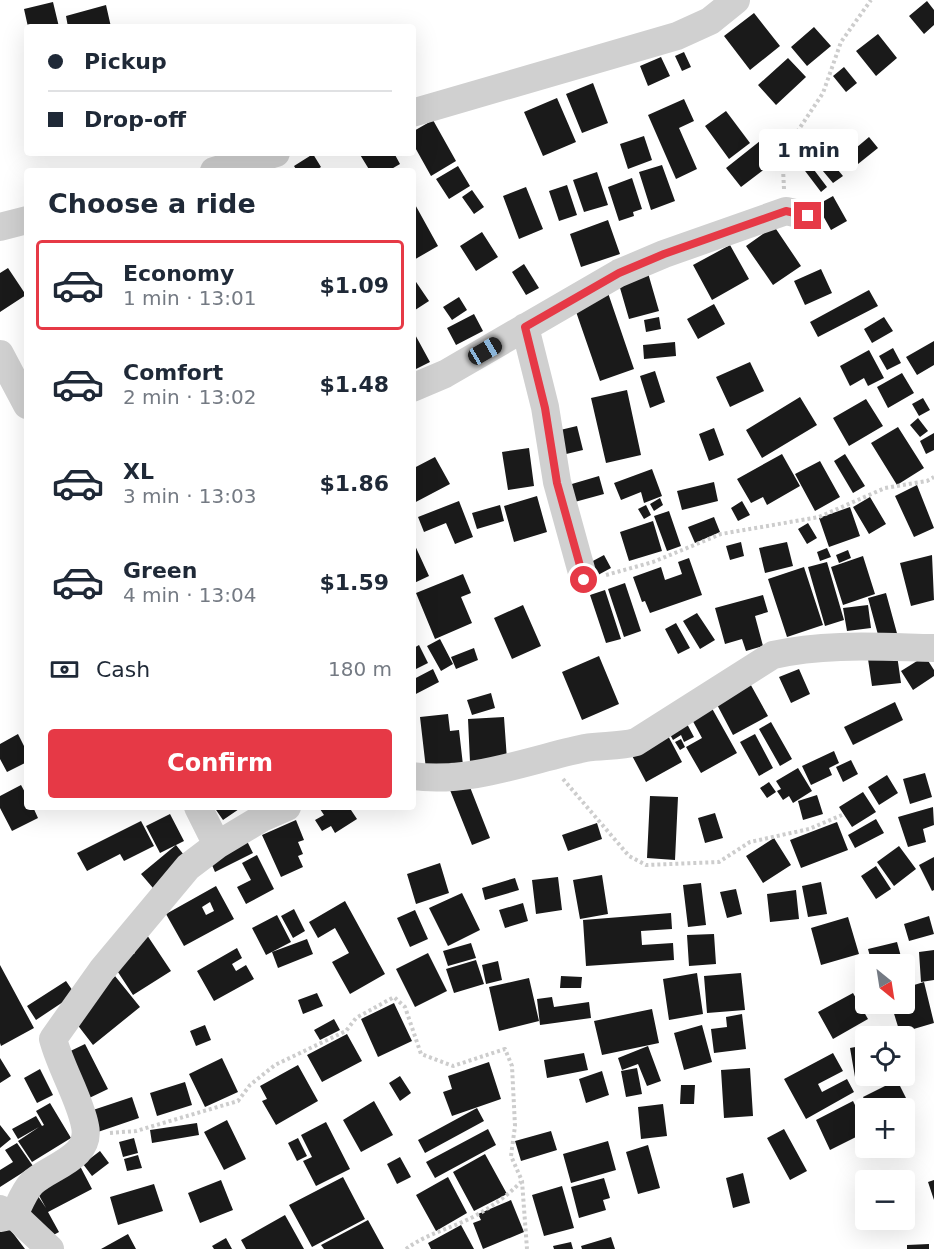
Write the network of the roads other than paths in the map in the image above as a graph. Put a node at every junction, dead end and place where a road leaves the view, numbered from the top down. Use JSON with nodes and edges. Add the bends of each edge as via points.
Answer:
{"nodes":[{"id":1,"x":736,"y":3,"type":"edge"},
{"id":2,"x":416,"y":112,"type":"edge"},
{"id":3,"x":266,"y":156,"type":"edge"},
{"id":4,"x":224,"y":168,"type":"edge"},
{"id":5,"x":797,"y":213,"type":"road end"},
{"id":6,"x":24,"y":221,"type":"edge"},
{"id":7,"x":0,"y":227,"type":"edge"},
{"id":8,"x":525,"y":327,"type":"junction"},
{"id":9,"x":0,"y":354,"type":"edge"},
{"id":10,"x":416,"y":386,"type":"edge"},
{"id":11,"x":24,"y":399,"type":"edge"},
{"id":12,"x":584,"y":580,"type":"road end"},
{"id":13,"x":934,"y":648,"type":"edge"},
{"id":14,"x":416,"y":776,"type":"edge"},
{"id":15,"x":200,"y":810,"type":"edge"},
{"id":16,"x":280,"y":810,"type":"edge"},
{"id":17,"x":217,"y":845,"type":"junction"},
{"id":18,"x":5,"y":1214,"type":"edge"},
{"id":19,"x":50,"y":1249,"type":"edge"}],
"edges":[{"from":1,"to":2,"type":"street","via":[[710,21],[677,36]]},
{"from":3,"to":4,"type":"street"},
{"from":5,"to":8,"type":"street","via":[[664,254],[619,273]]},
{"from":6,"to":7,"type":"street"},
{"from":8,"to":10,"type":"street","via":[[445,374]]},
{"from":8,"to":12,"type":"street","via":[[545,408],[557,483]]},
{"from":9,"to":11,"type":"street"},
{"from":13,"to":14,"type":"street","via":[[837,646],[773,654],[636,742],[619,747],[589,747],[456,778]]},
{"from":15,"to":17,"type":"street"},
{"from":16,"to":17,"type":"street"},
{"from":17,"to":18,"type":"street","via":[[188,867],[102,970],[53,1039],[87,1136],[80,1151],[30,1185]]},
{"from":18,"to":19,"type":"street"}]}
